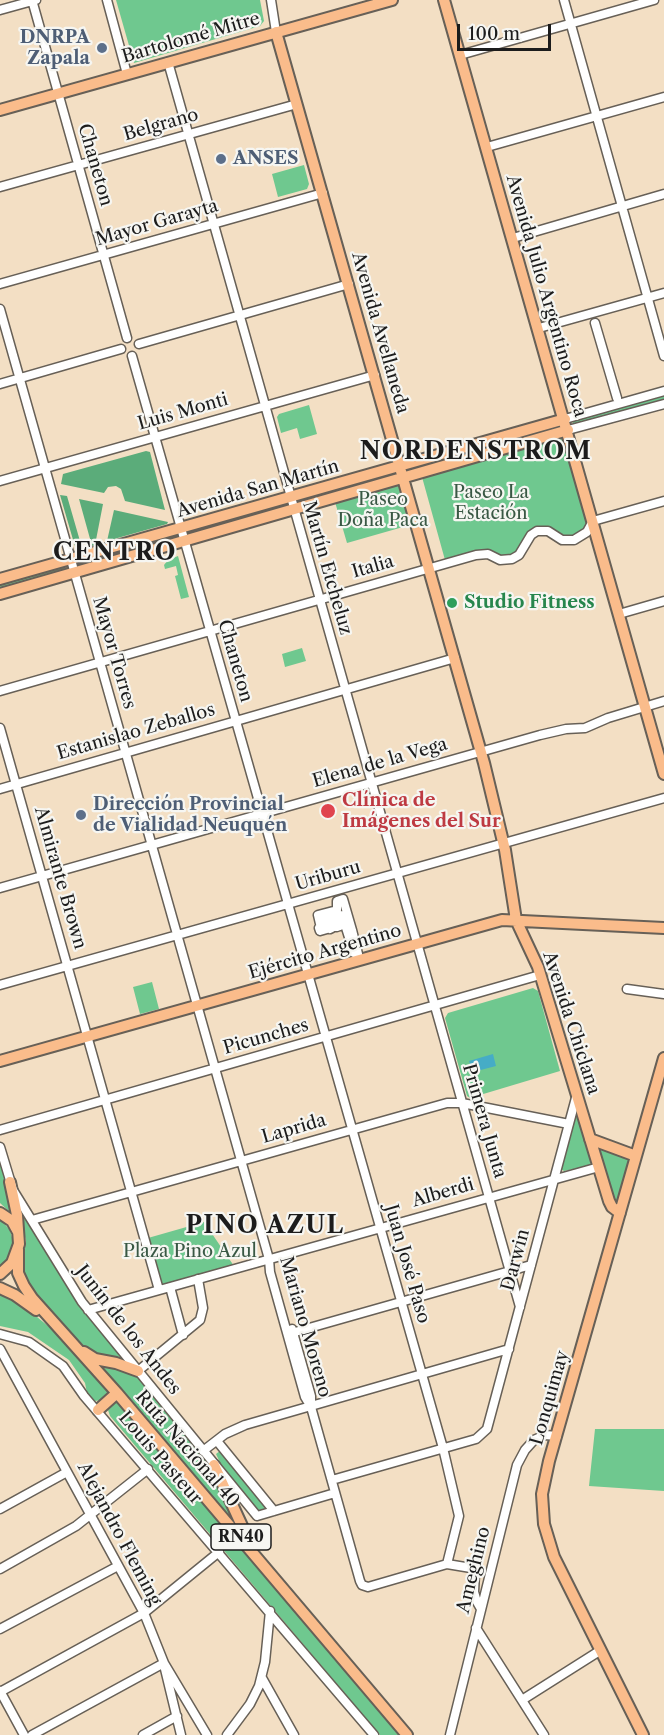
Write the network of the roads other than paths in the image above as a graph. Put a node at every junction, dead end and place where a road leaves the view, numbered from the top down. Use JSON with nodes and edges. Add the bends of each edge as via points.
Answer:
{"nodes":[{"id":1,"x":33,"y":0,"type":"edge"},
{"id":2,"x":106,"y":0,"type":"edge"},
{"id":3,"x":271,"y":0,"type":"edge"},
{"id":4,"x":392,"y":0,"type":"edge"},
{"id":5,"x":444,"y":0,"type":"edge"},
{"id":6,"x":564,"y":0,"type":"edge"},
{"id":7,"x":654,"y":0,"type":"edge"},
{"id":8,"x":0,"y":10,"type":"edge"},
{"id":9,"x":570,"y":24,"type":"junction"},
{"id":10,"x":276,"y":32,"type":"junction"},
{"id":11,"x":460,"y":55,"type":"junction"},
{"id":12,"x":168,"y":62,"type":"junction"},
{"id":13,"x":128,"y":74,"type":"junction"},
{"id":14,"x":58,"y":93,"type":"junction"},
{"id":15,"x":664,"y":97,"type":"edge"},
{"id":16,"x":297,"y":104,"type":"junction"},
{"id":17,"x":0,"y":110,"type":"edge"},
{"id":18,"x":596,"y":116,"type":"junction"},
{"id":19,"x":188,"y":134,"type":"junction"},
{"id":20,"x":487,"y":147,"type":"junction"},
{"id":21,"x":78,"y":165,"type":"junction"},
{"id":22,"x":0,"y":187,"type":"edge"},
{"id":23,"x":322,"y":193,"type":"junction"},
{"id":24,"x":664,"y":194,"type":"edge"},
{"id":25,"x":622,"y":206,"type":"junction"},
{"id":26,"x":213,"y":224,"type":"junction"},
{"id":27,"x":513,"y":238,"type":"junction"},
{"id":28,"x":104,"y":255,"type":"junction"},
{"id":29,"x":0,"y":284,"type":"edge"},
{"id":30,"x":349,"y":284,"type":"junction"},
{"id":31,"x":664,"y":293,"type":"edge"},
{"id":32,"x":648,"y":298,"type":"junction"},
{"id":33,"x":0,"y":309,"type":"edge"},
{"id":34,"x":239,"y":316,"type":"junction"},
{"id":35,"x":596,"y":323,"type":"dead end"},
{"id":36,"x":538,"y":328,"type":"junction"},
{"id":37,"x":127,"y":338,"type":"junction"},
{"id":38,"x":138,"y":344,"type":"junction"},
{"id":39,"x":121,"y":350,"type":"junction"},
{"id":40,"x":132,"y":356,"type":"junction"},
{"id":41,"x":664,"y":356,"type":"edge"},
{"id":42,"x":375,"y":375,"type":"junction"},
{"id":43,"x":20,"y":378,"type":"junction"},
{"id":44,"x":0,"y":384,"type":"edge"},
{"id":45,"x":664,"y":391,"type":"edge"},
{"id":46,"x":617,"y":398,"type":"dead end"},
{"id":47,"x":664,"y":404,"type":"edge"},
{"id":48,"x":265,"y":406,"type":"junction"},
{"id":49,"x":564,"y":419,"type":"junction"},
{"id":50,"x":568,"y":430,"type":"junction"},
{"id":51,"x":155,"y":437,"type":"junction"},
{"id":52,"x":401,"y":465,"type":"junction"},
{"id":53,"x":45,"y":468,"type":"junction"},
{"id":54,"x":404,"y":477,"type":"junction"},
{"id":55,"x":0,"y":481,"type":"edge"},
{"id":56,"x":290,"y":497,"type":"junction"},
{"id":57,"x":664,"y":501,"type":"edge"},
{"id":58,"x":294,"y":509,"type":"junction"},
{"id":59,"x":593,"y":521,"type":"junction"},
{"id":60,"x":181,"y":528,"type":"junction"},
{"id":61,"x":184,"y":541,"type":"junction"},
{"id":62,"x":70,"y":559,"type":"junction"},
{"id":63,"x":430,"y":568,"type":"junction"},
{"id":64,"x":74,"y":573,"type":"junction"},
{"id":65,"x":0,"y":579,"type":"edge"},
{"id":66,"x":0,"y":594,"type":"edge"},
{"id":67,"x":319,"y":599,"type":"junction"},
{"id":68,"x":664,"y":601,"type":"edge"},
{"id":69,"x":619,"y":614,"type":"junction"},
{"id":70,"x":210,"y":631,"type":"junction"},
{"id":71,"x":455,"y":658,"type":"junction"},
{"id":72,"x":99,"y":662,"type":"junction"},
{"id":73,"x":345,"y":690,"type":"junction"},
{"id":74,"x":0,"y":691,"type":"edge"},
{"id":75,"x":664,"y":701,"type":"edge"},
{"id":76,"x":645,"y":706,"type":"junction"},
{"id":77,"x":235,"y":721,"type":"junction"},
{"id":78,"x":0,"y":728,"type":"edge"},
{"id":79,"x":481,"y":751,"type":"junction"},
{"id":80,"x":125,"y":753,"type":"junction"},
{"id":81,"x":664,"y":774,"type":"edge"},
{"id":82,"x":371,"y":783,"type":"junction"},
{"id":83,"x":16,"y":784,"type":"junction"},
{"id":84,"x":0,"y":789,"type":"edge"},
{"id":85,"x":664,"y":798,"type":"edge"},
{"id":86,"x":262,"y":814,"type":"junction"},
{"id":87,"x":504,"y":843,"type":"junction"},
{"id":88,"x":151,"y":845,"type":"junction"},
{"id":89,"x":397,"y":873,"type":"junction"},
{"id":90,"x":42,"y":876,"type":"junction"},
{"id":91,"x":0,"y":888,"type":"edge"},
{"id":92,"x":287,"y":904,"type":"junction"},
{"id":93,"x":516,"y":920,"type":"junction"},
{"id":94,"x":664,"y":928,"type":"edge"},
{"id":95,"x":177,"y":935,"type":"junction"},
{"id":96,"x":416,"y":944,"type":"junction"},
{"id":97,"x":358,"y":954,"type":"joint"},
{"id":98,"x":68,"y":966,"type":"junction"},
{"id":99,"x":307,"y":974,"type":"junction"},
{"id":100,"x":540,"y":975,"type":"junction"},
{"id":101,"x":0,"y":985,"type":"edge"},
{"id":102,"x":627,"y":989,"type":"dead end"},
{"id":103,"x":664,"y":994,"type":"edge"},
{"id":104,"x":196,"y":1005,"type":"junction"},
{"id":105,"x":434,"y":1006,"type":"junction"},
{"id":106,"x":87,"y":1036,"type":"junction"},
{"id":107,"x":325,"y":1037,"type":"junction"},
{"id":108,"x":664,"y":1058,"type":"edge"},
{"id":109,"x":0,"y":1061,"type":"edge"},
{"id":110,"x":214,"y":1069,"type":"junction"},
{"id":111,"x":577,"y":1094,"type":"junction"},
{"id":112,"x":105,"y":1100,"type":"junction"},
{"id":113,"x":462,"y":1103,"type":"junction"},
{"id":114,"x":569,"y":1124,"type":"junction"},
{"id":115,"x":0,"y":1130,"type":"edge"},
{"id":116,"x":351,"y":1130,"type":"junction"},
{"id":117,"x":590,"y":1138,"type":"junction"},
{"id":118,"x":0,"y":1147,"type":"edge"},
{"id":119,"x":636,"y":1156,"type":"junction"},
{"id":120,"x":241,"y":1161,"type":"junction"},
{"id":121,"x":599,"y":1167,"type":"junction"},
{"id":122,"x":554,"y":1180,"type":"junction"},
{"id":123,"x":10,"y":1182,"type":"junction"},
{"id":124,"x":131,"y":1192,"type":"junction"},
{"id":125,"x":488,"y":1197,"type":"junction"},
{"id":126,"x":2,"y":1213,"type":"edge"},
{"id":127,"x":620,"y":1213,"type":"junction"},
{"id":128,"x":32,"y":1220,"type":"junction"},
{"id":129,"x":380,"y":1228,"type":"junction"},
{"id":130,"x":18,"y":1232,"type":"junction"},
{"id":131,"x":18,"y":1249,"type":"junction"},
{"id":132,"x":269,"y":1259,"type":"junction"},
{"id":133,"x":531,"y":1265,"type":"junction"},
{"id":134,"x":510,"y":1271,"type":"junction"},
{"id":135,"x":0,"y":1274,"type":"edge"},
{"id":136,"x":198,"y":1279,"type":"junction"},
{"id":137,"x":170,"y":1287,"type":"junction"},
{"id":138,"x":0,"y":1288,"type":"edge"},
{"id":139,"x":159,"y":1290,"type":"junction"},
{"id":140,"x":401,"y":1302,"type":"junction"},
{"id":141,"x":520,"y":1307,"type":"junction"},
{"id":142,"x":88,"y":1310,"type":"junction"},
{"id":143,"x":56,"y":1325,"type":"junction"},
{"id":144,"x":0,"y":1334,"type":"edge"},
{"id":145,"x":290,"y":1334,"type":"junction"},
{"id":146,"x":183,"y":1335,"type":"junction"},
{"id":147,"x":71,"y":1343,"type":"junction"},
{"id":148,"x":0,"y":1349,"type":"edge"},
{"id":149,"x":509,"y":1349,"type":"junction"},
{"id":150,"x":138,"y":1371,"type":"junction"},
{"id":151,"x":421,"y":1375,"type":"junction"},
{"id":152,"x":117,"y":1393,"type":"junction"},
{"id":153,"x":311,"y":1407,"type":"junction"},
{"id":154,"x":98,"y":1410,"type":"junction"},
{"id":155,"x":556,"y":1436,"type":"junction"},
{"id":156,"x":217,"y":1441,"type":"junction"},
{"id":157,"x":442,"y":1448,"type":"junction"},
{"id":158,"x":203,"y":1451,"type":"junction"},
{"id":159,"x":214,"y":1465,"type":"junction"},
{"id":160,"x":148,"y":1469,"type":"junction"},
{"id":161,"x":67,"y":1472,"type":"junction"},
{"id":162,"x":332,"y":1480,"type":"junction"},
{"id":163,"x":335,"y":1493,"type":"junction"},
{"id":164,"x":0,"y":1509,"type":"edge"},
{"id":165,"x":274,"y":1511,"type":"junction"},
{"id":166,"x":91,"y":1515,"type":"junction"},
{"id":167,"x":219,"y":1552,"type":"junction"},
{"id":168,"x":447,"y":1564,"type":"junction"},
{"id":169,"x":118,"y":1566,"type":"junction"},
{"id":170,"x":0,"y":1569,"type":"edge"},
{"id":171,"x":268,"y":1569,"type":"junction"},
{"id":172,"x":481,"y":1609,"type":"junction"},
{"id":173,"x":270,"y":1611,"type":"junction"},
{"id":174,"x":144,"y":1613,"type":"junction"},
{"id":175,"x":476,"y":1628,"type":"junction"},
{"id":176,"x":0,"y":1629,"type":"edge"},
{"id":177,"x":601,"y":1650,"type":"junction"},
{"id":178,"x":164,"y":1663,"type":"junction"},
{"id":179,"x":262,"y":1678,"type":"junction"},
{"id":180,"x":0,"y":1692,"type":"edge"},
{"id":181,"x":522,"y":1700,"type":"junction"},
{"id":182,"x":177,"y":1716,"type":"junction"},
{"id":183,"x":24,"y":1735,"type":"edge"},
{"id":184,"x":32,"y":1735,"type":"edge"},
{"id":185,"x":143,"y":1735,"type":"edge"},
{"id":186,"x":181,"y":1735,"type":"edge"},
{"id":187,"x":207,"y":1735,"type":"edge"},
{"id":188,"x":227,"y":1735,"type":"edge"},
{"id":189,"x":294,"y":1735,"type":"edge"},
{"id":190,"x":374,"y":1735,"type":"edge"},
{"id":191,"x":407,"y":1735,"type":"edge"},
{"id":192,"x":450,"y":1735,"type":"edge"},
{"id":193,"x":544,"y":1735,"type":"edge"},
{"id":194,"x":644,"y":1735,"type":"edge"}],
"edges":[{"from":1,"to":8,"type":"street"},
{"from":1,"to":14,"type":"street","name":"Chaneton"},
{"from":2,"to":13,"type":"street"},
{"from":3,"to":10,"type":"street","name":"Avenida Avellaneda"},
{"from":4,"to":10,"type":"main road","name":"Bartolomé Mitre"},
{"from":5,"to":11,"type":"main road","name":"Avenida Julio Argentino Roca"},
{"from":6,"to":9,"type":"street"},
{"from":7,"to":9,"type":"street"},
{"from":9,"to":11,"type":"street"},
{"from":9,"to":18,"type":"street"},
{"from":10,"to":12,"type":"main road","name":"Bartolomé Mitre"},
{"from":10,"to":16,"type":"main road","name":"Avenida Avellaneda"},
{"from":11,"to":20,"type":"main road","name":"Avenida Julio Argentino Roca"},
{"from":12,"to":13,"type":"main road","name":"Bartolomé Mitre"},
{"from":12,"to":19,"type":"street","name":"Martín Etcheluz"},
{"from":13,"to":14,"type":"main road","name":"Bartolomé Mitre"},
{"from":14,"to":17,"type":"main road","name":"Bartolomé Mitre"},
{"from":14,"to":21,"type":"street","name":"Chaneton"},
{"from":15,"to":18,"type":"street"},
{"from":16,"to":19,"type":"street","name":"Belgrano"},
{"from":16,"to":23,"type":"main road","name":"Avenida Avellaneda"},
{"from":18,"to":20,"type":"street"},
{"from":18,"to":25,"type":"street"},
{"from":19,"to":21,"type":"street","name":"Belgrano"},
{"from":19,"to":26,"type":"street","name":"Martín Etcheluz"},
{"from":20,"to":27,"type":"main road","name":"Avenida Julio Argentino Roca"},
{"from":21,"to":22,"type":"street","name":"Belgrano"},
{"from":21,"to":28,"type":"street","name":"Chaneton"},
{"from":23,"to":26,"type":"street","name":"Mayor Garayta"},
{"from":23,"to":30,"type":"main road","name":"Avenida Avellaneda"},
{"from":24,"to":25,"type":"street"},
{"from":25,"to":27,"type":"street"},
{"from":25,"to":32,"type":"street"},
{"from":26,"to":28,"type":"street","name":"Mayor Garayta"},
{"from":26,"to":34,"type":"street","name":"Martín Etcheluz"},
{"from":27,"to":36,"type":"main road","name":"Avenida Julio Argentino Roca"},
{"from":28,"to":29,"type":"street","name":"Mayor Garayta"},
{"from":28,"to":37,"type":"street","name":"Chaneton"},
{"from":30,"to":34,"type":"street"},
{"from":30,"to":42,"type":"main road","name":"Avenida Avellaneda"},
{"from":31,"to":32,"type":"street"},
{"from":32,"to":36,"type":"street"},
{"from":32,"to":41,"type":"street"},
{"from":33,"to":43,"type":"street","name":"Mayor Torres"},
{"from":34,"to":38,"type":"street"},
{"from":34,"to":48,"type":"street","name":"Martín Etcheluz"},
{"from":35,"to":46,"type":"street"},
{"from":36,"to":49,"type":"main road","name":"Avenida Julio Argentino Roca"},
{"from":37,"to":38,"type":"street"},
{"from":37,"to":39,"type":"street"},
{"from":38,"to":40,"type":"street"},
{"from":39,"to":40,"type":"street"},
{"from":39,"to":43,"type":"street"},
{"from":40,"to":51,"type":"street","name":"Chaneton"},
{"from":42,"to":48,"type":"street","name":"Luis Monti"},
{"from":42,"to":52,"type":"main road","name":"Avenida Avellaneda"},
{"from":43,"to":44,"type":"street"},
{"from":43,"to":53,"type":"street","name":"Mayor Torres"},
{"from":45,"to":49,"type":"street","name":"Avenida San Martín"},
{"from":47,"to":50,"type":"street","name":"Avenida San Martín"},
{"from":48,"to":51,"type":"street","name":"Luis Monti"},
{"from":48,"to":56,"type":"street","name":"Martín Etcheluz"},
{"from":49,"to":50,"type":"main road","name":"Avenida Julio Argentino Roca"},
{"from":49,"to":52,"type":"main road","name":"Avenida San Martín"},
{"from":50,"to":54,"type":"main road","name":"Avenida San Martín"},
{"from":50,"to":59,"type":"main road","name":"Avenida Julio Argentino Roca"},
{"from":51,"to":53,"type":"street","name":"Luis Monti"},
{"from":51,"to":60,"type":"street","name":"Chaneton"},
{"from":52,"to":54,"type":"main road","name":"Avenida Avellaneda"},
{"from":52,"to":56,"type":"main road","name":"Avenida San Martín"},
{"from":53,"to":55,"type":"street","name":"Luis Monti"},
{"from":53,"to":62,"type":"street","name":"Mayor Torres"},
{"from":54,"to":58,"type":"main road","name":"Avenida San Martín"},
{"from":54,"to":63,"type":"main road","name":"Avenida Avellaneda"},
{"from":56,"to":58,"type":"street","name":"Martín Etcheluz"},
{"from":56,"to":60,"type":"main road","name":"Avenida San Martín"},
{"from":57,"to":59,"type":"street","name":"Italia"},
{"from":58,"to":61,"type":"main road","name":"Avenida San Martín"},
{"from":58,"to":67,"type":"street","name":"Martín Etcheluz"},
{"from":59,"to":63,"type":"street","name":"Italia","via":[[583,536],[574,540],[562,540],[548,531],[535,532],[519,555],[510,560],[481,554]]},
{"from":59,"to":69,"type":"main road","name":"Avenida Julio Argentino Roca"},
{"from":60,"to":61,"type":"street","name":"Chaneton"},
{"from":60,"to":62,"type":"main road","name":"Avenida San Martín"},
{"from":61,"to":64,"type":"main road","name":"Avenida San Martín"},
{"from":61,"to":70,"type":"street","name":"Chaneton"},
{"from":62,"to":64,"type":"street","name":"Mayor Torres"},
{"from":62,"to":65,"type":"main road","name":"Avenida San Martín"},
{"from":63,"to":67,"type":"street","name":"Italia"},
{"from":63,"to":71,"type":"main road","name":"Avenida Avellaneda"},
{"from":64,"to":66,"type":"main road","name":"Avenida San Martín"},
{"from":64,"to":72,"type":"street","name":"Mayor Torres"},
{"from":67,"to":70,"type":"street","name":"Italia"},
{"from":67,"to":73,"type":"street","name":"Martín Etcheluz"},
{"from":68,"to":69,"type":"street"},
{"from":69,"to":76,"type":"main road","name":"Avenida Julio Argentino Roca"},
{"from":70,"to":72,"type":"street","name":"Italia"},
{"from":70,"to":77,"type":"street","name":"Chaneton"},
{"from":71,"to":73,"type":"street","name":"Estanislao Zeballos"},
{"from":71,"to":79,"type":"main road","name":"Avenida Avellaneda"},
{"from":72,"to":74,"type":"street","name":"Italia"},
{"from":72,"to":80,"type":"street","name":"Mayor Torres"},
{"from":73,"to":77,"type":"street","name":"Estanislao Zeballos"},
{"from":73,"to":82,"type":"street","name":"Martín Etcheluz"},
{"from":75,"to":76,"type":"street","name":"Elena de la Vega"},
{"from":76,"to":79,"type":"street","name":"Elena de la Vega","via":[[585,728],[551,732]]},
{"from":76,"to":81,"type":"main road","name":"Avenida Julio Argentino Roca"},
{"from":77,"to":80,"type":"street","name":"Estanislao Zeballos"},
{"from":77,"to":86,"type":"street","name":"Chaneton"},
{"from":78,"to":83,"type":"street","name":"Almirante Brown"},
{"from":79,"to":82,"type":"street","name":"Elena de la Vega"},
{"from":79,"to":87,"type":"main road","name":"Avenida Avellaneda"},
{"from":80,"to":83,"type":"street","name":"Estanislao Zeballos"},
{"from":80,"to":88,"type":"street","name":"Mayor Torres"},
{"from":82,"to":86,"type":"street","name":"Elena de la Vega"},
{"from":82,"to":89,"type":"street","name":"Martín Etcheluz"},
{"from":83,"to":84,"type":"street","name":"Estanislao Zeballos"},
{"from":83,"to":90,"type":"street","name":"Almirante Brown"},
{"from":85,"to":87,"type":"street","name":"Uriburu"},
{"from":86,"to":88,"type":"street","name":"Elena de la Vega"},
{"from":86,"to":92,"type":"street","name":"Chaneton"},
{"from":87,"to":89,"type":"street","name":"Uriburu"},
{"from":87,"to":93,"type":"main road","name":"Avenida Avellaneda"},
{"from":88,"to":90,"type":"street","name":"Elena de la Vega"},
{"from":88,"to":95,"type":"street","name":"Mayor Torres"},
{"from":89,"to":92,"type":"street","name":"Uriburu"},
{"from":89,"to":96,"type":"street","name":"Martín Etcheluz"},
{"from":90,"to":91,"type":"street","name":"Elena de la Vega"},
{"from":90,"to":98,"type":"street","name":"Almirante Brown"},
{"from":92,"to":95,"type":"street","name":"Uriburu"},
{"from":92,"to":99,"type":"street","name":"Chaneton"},
{"from":93,"to":94,"type":"main road","name":"Ejército Argentino"},
{"from":93,"to":96,"type":"main road","name":"Ejército Argentino","via":[[498,921]]},
{"from":93,"to":100,"type":"main road","name":"Avenida Chiclana"},
{"from":95,"to":98,"type":"street","name":"Uriburu"},
{"from":95,"to":104,"type":"street","name":"Mayor Torres"},
{"from":96,"to":99,"type":"main road","name":"Ejército Argentino"},
{"from":96,"to":105,"type":"street","name":"Primera Junta"},
{"from":97,"to":97,"type":"street","via":[[342,915],[342,925],[337,917],[335,927],[332,918],[332,928],[325,920],[327,929],[320,931],[318,915],[337,910],[337,901],[343,899]]},
{"from":98,"to":101,"type":"street","name":"Uriburu"},
{"from":98,"to":106,"type":"street","name":"Almirante Brown"},
{"from":99,"to":104,"type":"main road","name":"Ejército Argentino"},
{"from":99,"to":107,"type":"street","name":"Juan José Paso"},
{"from":100,"to":105,"type":"street","name":"Picunches"},
{"from":100,"to":111,"type":"main road","name":"Avenida Chiclana"},
{"from":102,"to":103,"type":"street"},
{"from":104,"to":106,"type":"main road","name":"Ejército Argentino"},
{"from":104,"to":110,"type":"street","name":"Mariano Moreno"},
{"from":105,"to":107,"type":"street","name":"Picunches"},
{"from":105,"to":113,"type":"street","name":"Primera Junta"},
{"from":106,"to":109,"type":"main road","name":"Ejército Argentino"},
{"from":106,"to":112,"type":"street","name":"Almirante Brown"},
{"from":107,"to":110,"type":"street","name":"Picunches"},
{"from":107,"to":116,"type":"street","name":"Juan José Paso"},
{"from":108,"to":119,"type":"main road","name":"Lonquimay"},
{"from":110,"to":112,"type":"street","name":"Picunches"},
{"from":110,"to":120,"type":"street","name":"Mariano Moreno"},
{"from":111,"to":114,"type":"street","name":"Darwin"},
{"from":111,"to":117,"type":"main road","name":"Avenida Chiclana"},
{"from":112,"to":115,"type":"street","name":"Picunches"},
{"from":112,"to":124,"type":"street","name":"Almirante Brown"},
{"from":113,"to":114,"type":"street","name":"Laprida"},
{"from":113,"to":116,"type":"street","name":"Laprida","via":[[443,1104]]},
{"from":113,"to":125,"type":"street","name":"Primera Junta"},
{"from":114,"to":122,"type":"street","name":"Darwin"},
{"from":116,"to":120,"type":"street","name":"Laprida"},
{"from":116,"to":129,"type":"street","name":"Juan José Paso"},
{"from":117,"to":119,"type":"main road"},
{"from":117,"to":121,"type":"main road","name":"Avenida Chiclana"},
{"from":118,"to":123,"type":"street","name":"Junín de los Andes"},
{"from":119,"to":127,"type":"main road","name":"Lonquimay"},
{"from":120,"to":124,"type":"street","name":"Laprida"},
{"from":120,"to":132,"type":"street","name":"Mariano Moreno"},
{"from":121,"to":122,"type":"street","name":"Alberdi"},
{"from":121,"to":127,"type":"main road","name":"Avenida Chiclana","via":[[610,1205]]},
{"from":122,"to":125,"type":"street","name":"Alberdi"},
{"from":122,"to":133,"type":"street","name":"Darwin"},
{"from":123,"to":128,"type":"street","name":"Junín de los Andes"},
{"from":123,"to":130,"type":"main road"},
{"from":124,"to":128,"type":"street","name":"Laprida"},
{"from":124,"to":139,"type":"street","name":"Almirante Brown"},
{"from":125,"to":129,"type":"street","name":"Alberdi"},
{"from":125,"to":134,"type":"street","name":"Primera Junta"},
{"from":126,"to":130,"type":"main road"},
{"from":127,"to":155,"type":"main road","name":"Lonquimay"},
{"from":128,"to":142,"type":"street","name":"Junín de los Andes"},
{"from":129,"to":132,"type":"street","name":"Alberdi"},
{"from":129,"to":140,"type":"street","name":"Juan José Paso"},
{"from":130,"to":131,"type":"main road","number":"RN40"},
{"from":131,"to":135,"type":"main road","via":[[12,1263]]},
{"from":131,"to":143,"type":"main road","name":"Ruta Nacional 40","number":"RN40","via":[[20,1280]]},
{"from":132,"to":136,"type":"street","name":"Alberdi"},
{"from":132,"to":145,"type":"street","name":"Mariano Moreno"},
{"from":133,"to":134,"type":"street"},
{"from":133,"to":141,"type":"street","name":"Darwin"},
{"from":134,"to":140,"type":"street"},
{"from":134,"to":141,"type":"street","name":"Primera Junta"},
{"from":136,"to":137,"type":"street","name":"Alberdi"},
{"from":136,"to":146,"type":"street","via":[[202,1316]]},
{"from":137,"to":139,"type":"street","name":"Alberdi"},
{"from":137,"to":146,"type":"street"},
{"from":138,"to":143,"type":"main road","name":"Ruta Nacional 40","number":"RN40"},
{"from":139,"to":142,"type":"street","name":"Alberdi"},
{"from":140,"to":145,"type":"street"},
{"from":140,"to":151,"type":"street","name":"Juan José Paso"},
{"from":141,"to":149,"type":"street","name":"Darwin"},
{"from":142,"to":150,"type":"street","name":"Junín de los Andes"},
{"from":143,"to":147,"type":"main road","name":"Ruta Nacional 40","number":"RN40"},
{"from":144,"to":154,"type":"street","name":"Louis Pasteur","via":[[29,1342],[60,1364]]},
{"from":145,"to":153,"type":"street","name":"Mariano Moreno","via":[[311,1396]]},
{"from":146,"to":150,"type":"street"},
{"from":147,"to":150,"type":"main road","via":[[95,1359]]},
{"from":147,"to":152,"type":"main road","name":"Ruta Nacional 40","number":"RN40"},
{"from":148,"to":161,"type":"street","name":"Alejandro Fleming"},
{"from":149,"to":151,"type":"street"},
{"from":149,"to":157,"type":"street","name":"Darwin","via":[[484,1434]]},
{"from":150,"to":158,"type":"street","name":"Junín de los Andes"},
{"from":151,"to":153,"type":"street"},
{"from":151,"to":157,"type":"street","name":"Juan José Paso"},
{"from":152,"to":154,"type":"main road"},
{"from":152,"to":171,"type":"main road","name":"Ruta Nacional 40","number":"RN40"},
{"from":153,"to":156,"type":"street","via":[[238,1427]]},
{"from":153,"to":162,"type":"street","name":"Mariano Moreno"},
{"from":154,"to":160,"type":"street","name":"Louis Pasteur"},
{"from":155,"to":172,"type":"street","name":"Ameghino","via":[[534,1440],[521,1458]]},
{"from":155,"to":177,"type":"main road","name":"Lonquimay","via":[[543,1487],[544,1524],[558,1564]]},
{"from":156,"to":158,"type":"street"},
{"from":156,"to":165,"type":"street"},
{"from":157,"to":162,"type":"street"},
{"from":157,"to":168,"type":"street","name":"Juan José Paso","via":[[459,1512]]},
{"from":158,"to":159,"type":"street","name":"Junín de los Andes"},
{"from":159,"to":165,"type":"street","name":"Junín de los Andes","via":[[256,1516]]},
{"from":159,"to":171,"type":"main road","via":[[246,1536]]},
{"from":160,"to":166,"type":"street"},
{"from":160,"to":167,"type":"street","name":"Louis Pasteur"},
{"from":161,"to":164,"type":"street"},
{"from":161,"to":166,"type":"street","name":"Alejandro Fleming"},
{"from":162,"to":163,"type":"street","name":"Mariano Moreno"},
{"from":163,"to":165,"type":"street"},
{"from":163,"to":168,"type":"street","name":"Mariano Moreno","via":[[364,1586]]},
{"from":166,"to":169,"type":"street","name":"Alejandro Fleming"},
{"from":166,"to":170,"type":"street"},
{"from":167,"to":173,"type":"street","name":"Louis Pasteur"},
{"from":167,"to":174,"type":"street"},
{"from":168,"to":172,"type":"street","via":[[473,1570],[474,1592]]},
{"from":169,"to":174,"type":"street","name":"Alejandro Fleming"},
{"from":169,"to":176,"type":"street"},
{"from":171,"to":191,"type":"main road","name":"Ruta Nacional 40","number":"RN40"},
{"from":172,"to":175,"type":"street","name":"Ameghino"},
{"from":173,"to":179,"type":"street"},
{"from":173,"to":190,"type":"street","name":"Louis Pasteur"},
{"from":174,"to":178,"type":"street","name":"Alejandro Fleming"},
{"from":174,"to":180,"type":"street"},
{"from":175,"to":181,"type":"street"},
{"from":175,"to":192,"type":"street","name":"Ameghino"},
{"from":177,"to":181,"type":"street"},
{"from":177,"to":194,"type":"main road","name":"Lonquimay"},
{"from":178,"to":182,"type":"street"},
{"from":178,"to":184,"type":"street"},
{"from":178,"to":187,"type":"street","name":"Alejandro Fleming"},
{"from":179,"to":188,"type":"street","via":[[250,1704]]},
{"from":179,"to":189,"type":"street"},
{"from":180,"to":183,"type":"street"},
{"from":181,"to":193,"type":"street"},
{"from":182,"to":185,"type":"street"},
{"from":182,"to":186,"type":"street"}]}
